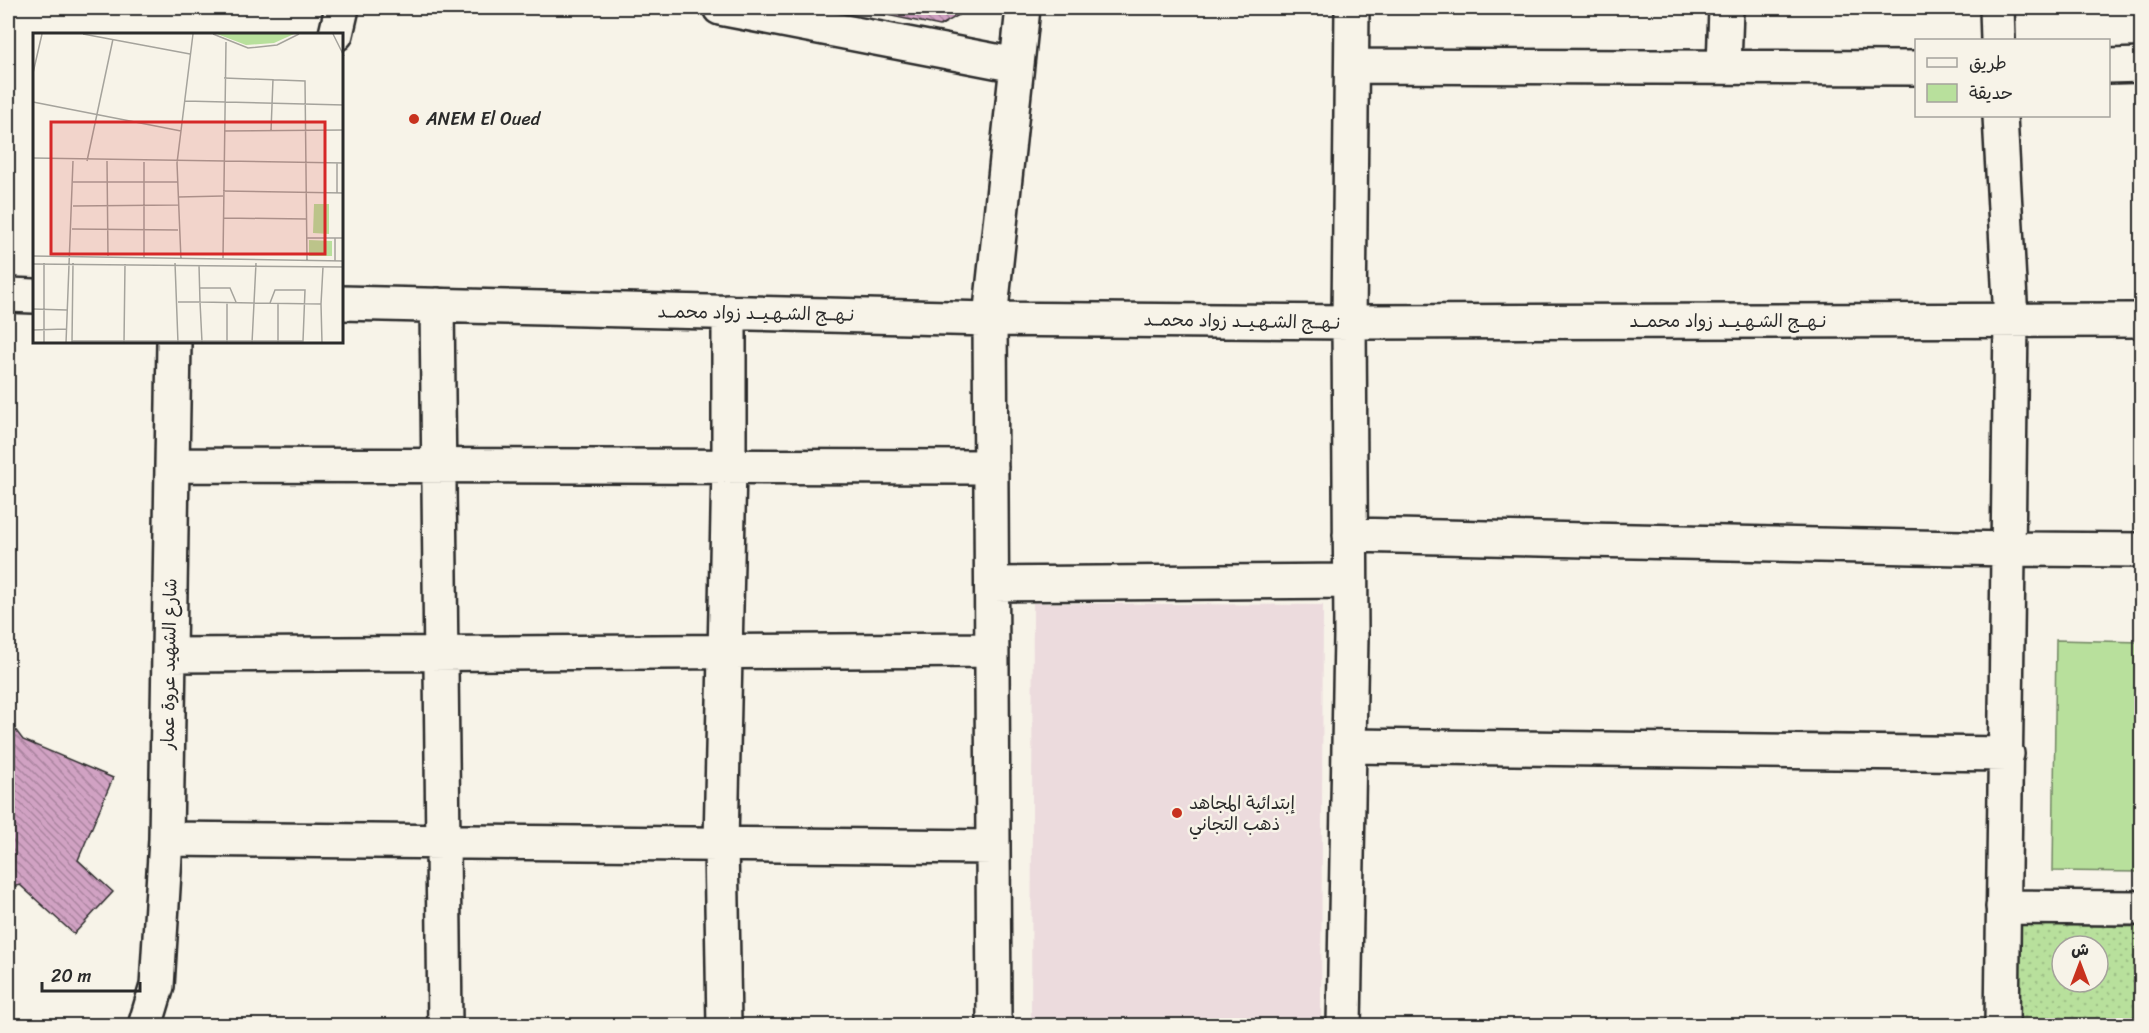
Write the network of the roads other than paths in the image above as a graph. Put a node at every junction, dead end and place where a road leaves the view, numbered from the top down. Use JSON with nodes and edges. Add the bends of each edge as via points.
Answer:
{"nodes":[{"id":1,"x":342,"y":8,"type":"edge"},
{"id":2,"x":720,"y":8,"type":"edge"},
{"id":3,"x":1023,"y":8,"type":"edge"},
{"id":4,"x":1352,"y":8,"type":"edge"},
{"id":5,"x":1726,"y":8,"type":"edge"},
{"id":6,"x":1997,"y":8,"type":"edge"},
{"id":7,"x":336,"y":33,"type":"edge"},
{"id":8,"x":1998,"y":39,"type":"edge"},
{"id":9,"x":1016,"y":65,"type":"junction"},
{"id":10,"x":2142,"y":65,"type":"edge"},
{"id":11,"x":1352,"y":66,"type":"junction"},
{"id":12,"x":2110,"y":66,"type":"edge"},
{"id":13,"x":1724,"y":67,"type":"junction"},
{"id":14,"x":1915,"y":68,"type":"edge"},
{"id":15,"x":2000,"y":117,"type":"edge"},
{"id":16,"x":8,"y":295,"type":"edge"},
{"id":17,"x":33,"y":296,"type":"edge"},
{"id":18,"x":344,"y":303,"type":"edge"},
{"id":19,"x":437,"y":305,"type":"junction"},
{"id":20,"x":729,"y":312,"type":"junction"},
{"id":21,"x":990,"y":319,"type":"junction"},
{"id":22,"x":2011,"y":320,"type":"junction"},
{"id":23,"x":2142,"y":320,"type":"edge"},
{"id":24,"x":1349,"y":322,"type":"junction"},
{"id":25,"x":174,"y":344,"type":"edge"},
{"id":26,"x":172,"y":465,"type":"junction"},
{"id":27,"x":439,"y":465,"type":"junction"},
{"id":28,"x":729,"y":466,"type":"junction"},
{"id":29,"x":991,"y":467,"type":"junction"},
{"id":30,"x":1350,"y":535,"type":"junction"},
{"id":31,"x":2009,"y":549,"type":"junction"},
{"id":32,"x":2142,"y":550,"type":"edge"},
{"id":33,"x":1350,"y":580,"type":"junction"},
{"id":34,"x":992,"y":584,"type":"junction"},
{"id":35,"x":992,"y":650,"type":"junction"},
{"id":36,"x":724,"y":651,"type":"junction"},
{"id":37,"x":442,"y":653,"type":"junction"},
{"id":38,"x":169,"y":654,"type":"junction"},
{"id":39,"x":1350,"y":746,"type":"junction"},
{"id":40,"x":2007,"y":754,"type":"junction"},
{"id":41,"x":166,"y":838,"type":"junction"},
{"id":42,"x":443,"y":841,"type":"junction"},
{"id":43,"x":722,"y":844,"type":"junction"},
{"id":44,"x":993,"y":847,"type":"junction"},
{"id":45,"x":2003,"y":907,"type":"junction"},
{"id":46,"x":2142,"y":908,"type":"edge"},
{"id":47,"x":156,"y":986,"type":"junction"},
{"id":48,"x":994,"y":1024,"type":"edge"},
{"id":49,"x":144,"y":1026,"type":"edge"},
{"id":50,"x":168,"y":1026,"type":"edge"},
{"id":51,"x":445,"y":1026,"type":"edge"},
{"id":52,"x":724,"y":1026,"type":"edge"},
{"id":53,"x":1344,"y":1026,"type":"edge"},
{"id":54,"x":2002,"y":1026,"type":"edge"}],
"edges":[{"from":1,"to":7,"type":"street"},
{"from":2,"to":9,"type":"street"},
{"from":3,"to":9,"type":"street"},
{"from":4,"to":11,"type":"street"},
{"from":5,"to":13,"type":"street"},
{"from":6,"to":8,"type":"street"},
{"from":9,"to":21,"type":"street"},
{"from":10,"to":12,"type":"street"},
{"from":11,"to":13,"type":"street"},
{"from":11,"to":24,"type":"street"},
{"from":13,"to":14,"type":"street"},
{"from":15,"to":22,"type":"street"},
{"from":16,"to":17,"type":"street"},
{"from":18,"to":19,"type":"street","name":"نـهــج الشـهـيــد زواد محمــد"},
{"from":19,"to":20,"type":"street","name":"نـهــج الشـهـيــد زواد محمــد"},
{"from":19,"to":27,"type":"street"},
{"from":20,"to":21,"type":"street","name":"نـهــج الشـهـيــد زواد محمــد"},
{"from":20,"to":28,"type":"street"},
{"from":21,"to":24,"type":"street","name":"نـهــج الشـهـيــد زواد محمــد"},
{"from":21,"to":29,"type":"street"},
{"from":22,"to":23,"type":"street","name":"نـهــج الشـهـيــد زواد محمــد"},
{"from":22,"to":24,"type":"street","name":"نـهــج الشـهـيــد زواد محمــد"},
{"from":22,"to":31,"type":"street"},
{"from":24,"to":30,"type":"street"},
{"from":25,"to":26,"type":"street","name":"شارع الشهيد عروة عمار"},
{"from":26,"to":27,"type":"street"},
{"from":26,"to":38,"type":"street","name":"شارع الشهيد عروة عمار"},
{"from":27,"to":28,"type":"street"},
{"from":27,"to":37,"type":"street"},
{"from":28,"to":29,"type":"street"},
{"from":28,"to":36,"type":"street"},
{"from":29,"to":34,"type":"street"},
{"from":30,"to":31,"type":"street"},
{"from":30,"to":33,"type":"street"},
{"from":31,"to":32,"type":"street"},
{"from":31,"to":40,"type":"street"},
{"from":33,"to":34,"type":"street"},
{"from":33,"to":39,"type":"street"},
{"from":34,"to":35,"type":"street"},
{"from":35,"to":36,"type":"street"},
{"from":35,"to":44,"type":"street"},
{"from":36,"to":37,"type":"street"},
{"from":36,"to":43,"type":"street"},
{"from":37,"to":38,"type":"street"},
{"from":37,"to":42,"type":"street"},
{"from":38,"to":41,"type":"street","name":"شارع الشهيد عروة عمار"},
{"from":39,"to":40,"type":"street"},
{"from":39,"to":53,"type":"street"},
{"from":40,"to":45,"type":"street"},
{"from":41,"to":42,"type":"street"},
{"from":41,"to":47,"type":"street","name":"شارع الشهيد عروة عمار"},
{"from":42,"to":43,"type":"street"},
{"from":42,"to":51,"type":"street"},
{"from":43,"to":44,"type":"street"},
{"from":43,"to":52,"type":"street"},
{"from":44,"to":48,"type":"street"},
{"from":45,"to":46,"type":"street"},
{"from":45,"to":54,"type":"street"},
{"from":47,"to":49,"type":"street","name":"شارع الشهيد عروة عمار"},
{"from":47,"to":50,"type":"street","name":"شارع الشهيد عروة عمار"}]}
